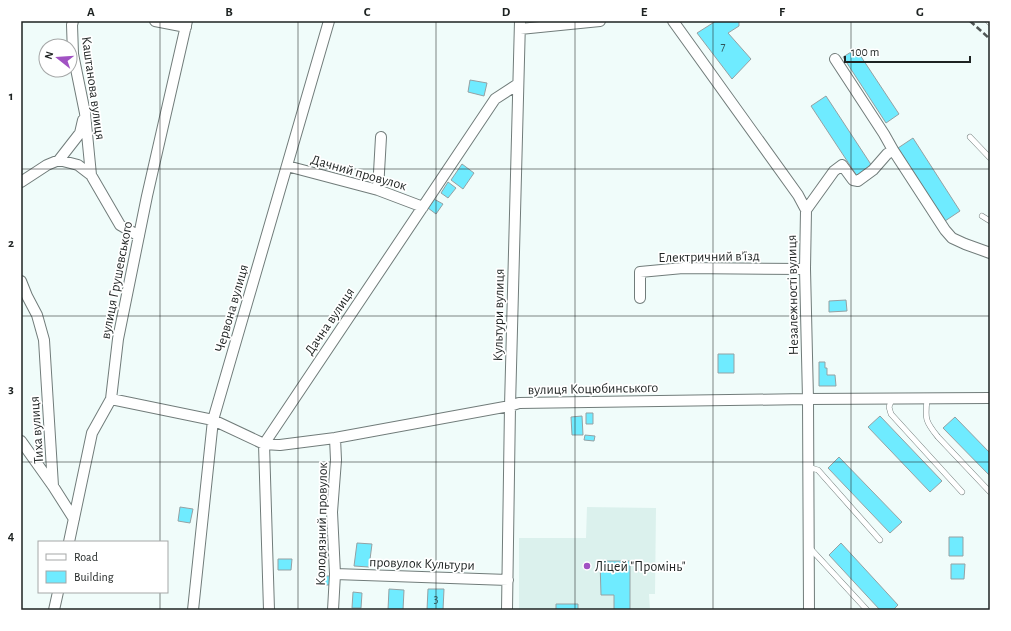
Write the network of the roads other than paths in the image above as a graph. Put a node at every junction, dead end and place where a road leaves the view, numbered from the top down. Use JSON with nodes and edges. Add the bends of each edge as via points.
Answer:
{"nodes":[{"id":1,"x":73,"y":21,"type":"edge"},
{"id":2,"x":155,"y":21,"type":"edge"},
{"id":3,"x":329,"y":21,"type":"edge"},
{"id":4,"x":600,"y":21,"type":"edge"},
{"id":5,"x":673,"y":21,"type":"edge"},
{"id":6,"x":988,"y":21,"type":"edge"},
{"id":7,"x":990,"y":23,"type":"edge"},
{"id":8,"x":186,"y":24,"type":"edge"},
{"id":9,"x":520,"y":25,"type":"edge"},
{"id":10,"x":835,"y":59,"type":"dead end"},
{"id":11,"x":518,"y":84,"type":"junction"},
{"id":12,"x":85,"y":113,"type":"junction"},
{"id":13,"x":380,"y":137,"type":"dead end"},
{"id":14,"x":970,"y":137,"type":"dead end"},
{"id":15,"x":893,"y":150,"type":"junction"},
{"id":16,"x":990,"y":158,"type":"edge"},
{"id":17,"x":59,"y":160,"type":"junction"},
{"id":18,"x":287,"y":166,"type":"junction"},
{"id":19,"x":90,"y":175,"type":"junction"},
{"id":20,"x":21,"y":182,"type":"edge"},
{"id":21,"x":378,"y":190,"type":"junction"},
{"id":22,"x":423,"y":206,"type":"junction"},
{"id":23,"x":806,"y":210,"type":"junction"},
{"id":24,"x":982,"y":216,"type":"dead end"},
{"id":25,"x":990,"y":220,"type":"edge"},
{"id":26,"x":139,"y":236,"type":"junction"},
{"id":27,"x":990,"y":253,"type":"edge"},
{"id":28,"x":805,"y":269,"type":"junction"},
{"id":29,"x":21,"y":281,"type":"edge"},
{"id":30,"x":640,"y":298,"type":"dead end"},
{"id":31,"x":927,"y":398,"type":"junction"},
{"id":32,"x":990,"y":398,"type":"edge"},
{"id":33,"x":112,"y":399,"type":"junction"},
{"id":34,"x":808,"y":399,"type":"junction"},
{"id":35,"x":892,"y":399,"type":"junction"},
{"id":36,"x":510,"y":406,"type":"junction"},
{"id":37,"x":213,"y":420,"type":"junction"},
{"id":38,"x":335,"y":438,"type":"junction"},
{"id":39,"x":21,"y":441,"type":"edge"},
{"id":40,"x":264,"y":444,"type":"junction"},
{"id":41,"x":808,"y":467,"type":"junction"},
{"id":42,"x":53,"y":486,"type":"junction"},
{"id":43,"x":962,"y":492,"type":"dead end"},
{"id":44,"x":990,"y":492,"type":"edge"},
{"id":45,"x":74,"y":518,"type":"junction"},
{"id":46,"x":880,"y":540,"type":"dead end"},
{"id":47,"x":69,"y":541,"type":"edge"},
{"id":48,"x":809,"y":546,"type":"junction"},
{"id":49,"x":335,"y":574,"type":"junction"},
{"id":50,"x":508,"y":580,"type":"junction"},
{"id":51,"x":58,"y":593,"type":"edge"},
{"id":52,"x":54,"y":610,"type":"edge"},
{"id":53,"x":193,"y":610,"type":"edge"},
{"id":54,"x":269,"y":610,"type":"edge"},
{"id":55,"x":333,"y":610,"type":"edge"},
{"id":56,"x":507,"y":610,"type":"edge"},
{"id":57,"x":809,"y":610,"type":"edge"},
{"id":58,"x":867,"y":610,"type":"edge"}],
"edges":[{"from":1,"to":12,"type":"street","name":"Каштанова вулиця","via":[[72,54]]},
{"from":2,"to":8,"type":"street"},
{"from":3,"to":18,"type":"street","name":"Червона вулиця"},
{"from":4,"to":9,"type":"street"},
{"from":5,"to":23,"type":"street","via":[[798,195]]},
{"from":6,"to":7,"type":"lane"},
{"from":8,"to":26,"type":"street","name":"вулиця Грушевського"},
{"from":9,"to":11,"type":"street","name":"Культури вулиця"},
{"from":10,"to":15,"type":"street"},
{"from":11,"to":22,"type":"street","name":"Дачна вулиця","via":[[495,99]]},
{"from":11,"to":36,"type":"street","name":"Культури вулиця"},
{"from":12,"to":17,"type":"street","via":[[80,133]]},
{"from":12,"to":19,"type":"street","name":"Каштанова вулиця"},
{"from":13,"to":21,"type":"street"},
{"from":14,"to":16,"type":"lane"},
{"from":15,"to":23,"type":"street","via":[[858,181],[854,180],[842,165],[834,171]]},
{"from":15,"to":27,"type":"street","via":[[952,238]]},
{"from":17,"to":19,"type":"street","via":[[78,165]]},
{"from":17,"to":20,"type":"street"},
{"from":18,"to":21,"type":"street","name":"Дачний провулок"},
{"from":18,"to":37,"type":"street","name":"Червона вулиця"},
{"from":19,"to":26,"type":"street","name":"Каштанова вулиця","via":[[120,225]]},
{"from":21,"to":22,"type":"street","name":"Дачний провулок"},
{"from":22,"to":40,"type":"street","name":"Дачна вулиця"},
{"from":23,"to":28,"type":"street","name":"Незалежності вулиця"},
{"from":24,"to":25,"type":"lane"},
{"from":26,"to":33,"type":"street","name":"вулиця Грушевського","via":[[118,339]]},
{"from":28,"to":30,"type":"street","name":"Електричний в’їзд","via":[[683,268],[640,272]]},
{"from":28,"to":34,"type":"street","name":"Незалежності вулиця"},
{"from":29,"to":42,"type":"street","name":"Тиха вулиця","via":[[37,315],[44,340]]},
{"from":31,"to":32,"type":"street","name":"вулиця Коцюбинського"},
{"from":31,"to":35,"type":"street","name":"вулиця Коцюбинського"},
{"from":31,"to":44,"type":"lane","via":[[926,419],[930,427]]},
{"from":33,"to":37,"type":"street","name":"вулиця Коцюбинського"},
{"from":33,"to":45,"type":"street","name":"вулиця Грушевського","via":[[92,433]]},
{"from":34,"to":35,"type":"street","name":"вулиця Коцюбинського"},
{"from":34,"to":36,"type":"street","name":"вулиця Коцюбинського","via":[[531,402]]},
{"from":34,"to":41,"type":"street","name":"Незалежності вулиця"},
{"from":35,"to":43,"type":"lane","via":[[889,407],[891,414]]},
{"from":36,"to":38,"type":"street","name":"вулиця Коцюбинського"},
{"from":36,"to":50,"type":"street","name":"Культури вулиця"},
{"from":37,"to":40,"type":"street","name":"вулиця Коцюбинського"},
{"from":37,"to":53,"type":"street","name":"Червона вулиця"},
{"from":38,"to":40,"type":"street","name":"вулиця Коцюбинського","via":[[280,446]]},
{"from":38,"to":49,"type":"street","name":"Колодязний провулок","via":[[332,512]]},
{"from":39,"to":42,"type":"street"},
{"from":40,"to":54,"type":"street"},
{"from":41,"to":46,"type":"lane","via":[[818,470]]},
{"from":41,"to":48,"type":"street","name":"Незалежності вулиця"},
{"from":42,"to":45,"type":"street"},
{"from":45,"to":47,"type":"street","name":"вулиця Грушевського"},
{"from":48,"to":57,"type":"street","name":"Незалежності вулиця"},
{"from":48,"to":58,"type":"lane"},
{"from":49,"to":50,"type":"street","name":"провулок Культури"},
{"from":49,"to":55,"type":"street","name":"Колодязний провулок"},
{"from":50,"to":56,"type":"street","name":"Культури вулиця"},
{"from":51,"to":52,"type":"street"}]}
